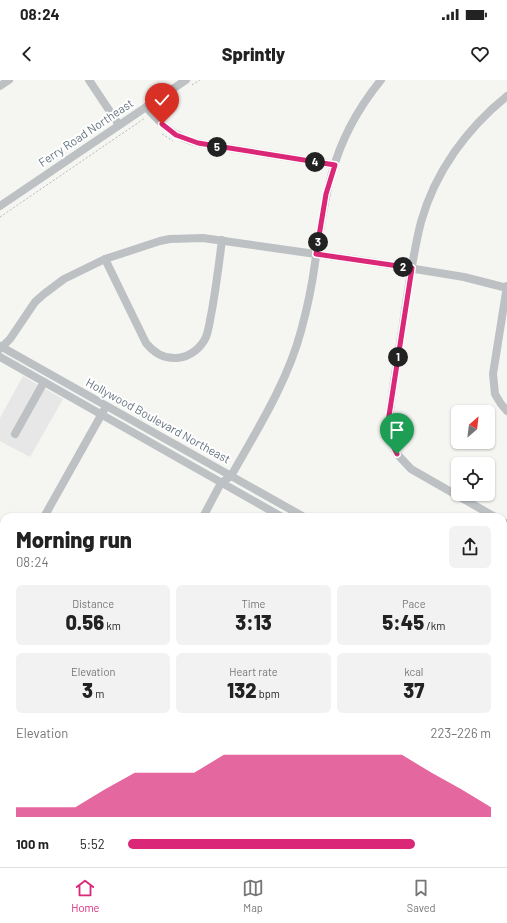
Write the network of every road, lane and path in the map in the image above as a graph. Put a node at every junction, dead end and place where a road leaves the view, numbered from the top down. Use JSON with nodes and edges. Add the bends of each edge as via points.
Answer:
{"nodes":[{"id":1,"x":9,"y":80,"type":"edge"},
{"id":2,"x":89,"y":80,"type":"edge"},
{"id":3,"x":200,"y":80,"type":"edge"},
{"id":4,"x":381,"y":80,"type":"edge"},
{"id":5,"x":187,"y":84,"type":"edge"},
{"id":6,"x":0,"y":86,"type":"edge"},
{"id":7,"x":507,"y":96,"type":"edge"},
{"id":8,"x":148,"y":110,"type":"junction"},
{"id":9,"x":120,"y":125,"type":"junction"},
{"id":10,"x":335,"y":165,"type":"junction"},
{"id":11,"x":0,"y":206,"type":"edge"},
{"id":12,"x":0,"y":217,"type":"edge"},
{"id":13,"x":222,"y":240,"type":"junction"},
{"id":14,"x":316,"y":254,"type":"junction"},
{"id":15,"x":105,"y":259,"type":"junction"},
{"id":16,"x":412,"y":268,"type":"junction"},
{"id":17,"x":507,"y":287,"type":"edge"},
{"id":18,"x":0,"y":347,"type":"edge"},
{"id":19,"x":0,"y":357,"type":"edge"},
{"id":20,"x":44,"y":382,"type":"junction"},
{"id":21,"x":107,"y":406,"type":"junction"},
{"id":22,"x":507,"y":411,"type":"edge"},
{"id":23,"x":102,"y":415,"type":"junction"},
{"id":24,"x":15,"y":434,"type":"dead end"},
{"id":25,"x":231,"y":476,"type":"junction"},
{"id":26,"x":221,"y":482,"type":"junction"},
{"id":27,"x":46,"y":513,"type":"edge"},
{"id":28,"x":205,"y":513,"type":"edge"},
{"id":29,"x":275,"y":513,"type":"edge"},
{"id":30,"x":297,"y":513,"type":"edge"},
{"id":31,"x":488,"y":513,"type":"edge"}],
"edges":[{"from":1,"to":6,"type":"street"},
{"from":2,"to":9,"type":"street"},
{"from":3,"to":5,"type":"path"},
{"from":4,"to":10,"type":"street","via":[[354,120]]},
{"from":5,"to":8,"type":"street","name":"Ferry Road Northeast"},
{"from":7,"to":16,"type":"street","via":[[468,134],[438,179],[423,215]]},
{"from":8,"to":9,"type":"street","name":"Ferry Road Northeast"},
{"from":8,"to":10,"type":"street","via":[[169,130],[188,141]]},
{"from":8,"to":12,"type":"path","via":[[136,125]]},
{"from":9,"to":11,"type":"street","name":"Ferry Road Northeast"},
{"from":10,"to":14,"type":"street","via":[[326,194]]},
{"from":13,"to":14,"type":"street"},
{"from":13,"to":15,"type":"street","via":[[170,239]]},
{"from":13,"to":15,"type":"street","via":[[206,337],[194,351],[180,358],[158,354],[146,343]]},
{"from":14,"to":16,"type":"street"},
{"from":14,"to":25,"type":"street","via":[[300,332],[290,364]]},
{"from":15,"to":18,"type":"street","via":[[64,279],[44,294],[35,302],[10,339]]},
{"from":16,"to":17,"type":"street"},
{"from":16,"to":31,"type":"street","via":[[388,422],[391,442],[397,454],[411,469]]},
{"from":17,"to":22,"type":"street","via":[[493,374],[495,394]]},
{"from":18,"to":21,"type":"street","name":"Hollywood Boulevard Northeast"},
{"from":19,"to":20,"type":"street","name":"Hollywood Boulevard Northeast"},
{"from":20,"to":23,"type":"street","name":"Hollywood Boulevard Northeast"},
{"from":20,"to":24,"type":"street"},
{"from":21,"to":23,"type":"street"},
{"from":21,"to":25,"type":"street","name":"Hollywood Boulevard Northeast"},
{"from":23,"to":26,"type":"street","name":"Hollywood Boulevard Northeast"},
{"from":23,"to":27,"type":"street"},
{"from":25,"to":26,"type":"street"},
{"from":25,"to":30,"type":"street","name":"Hollywood Boulevard Northeast"},
{"from":26,"to":28,"type":"street"},
{"from":26,"to":29,"type":"street","name":"Hollywood Boulevard Northeast"}]}
